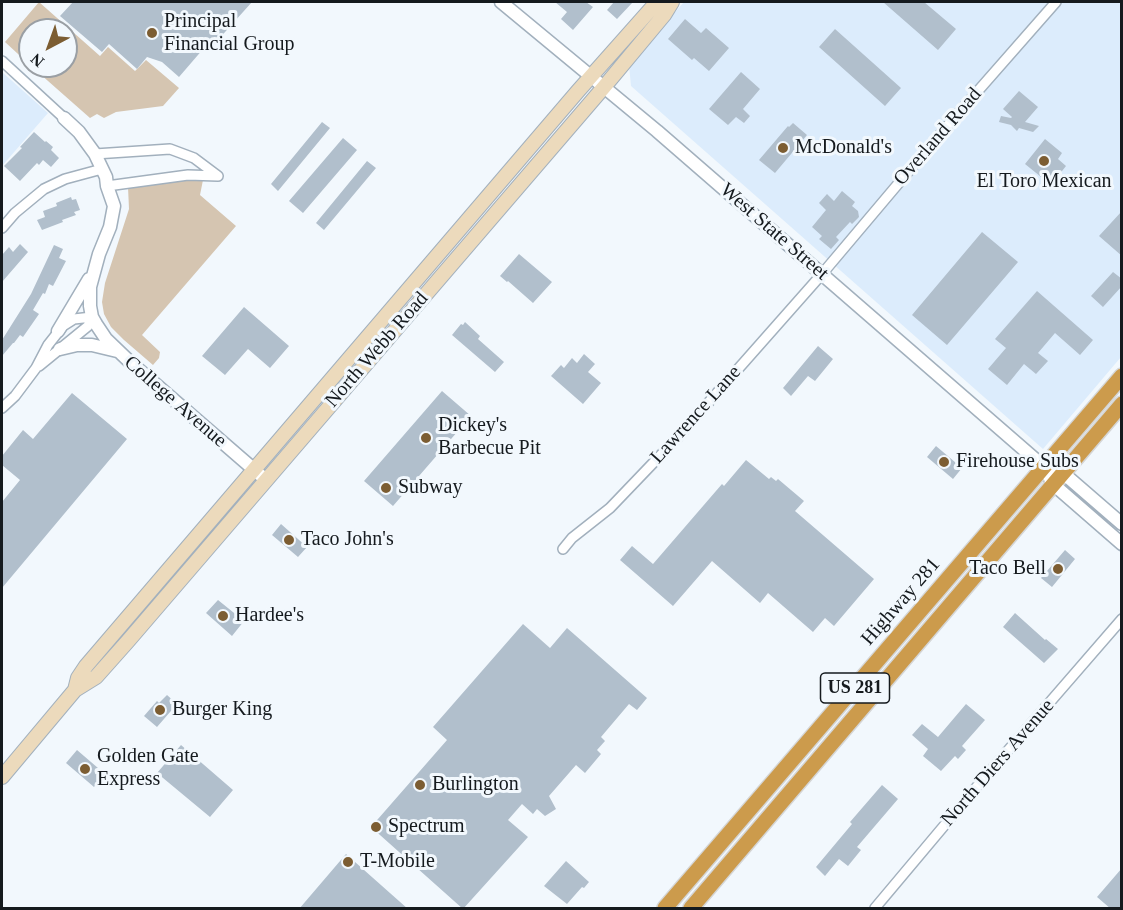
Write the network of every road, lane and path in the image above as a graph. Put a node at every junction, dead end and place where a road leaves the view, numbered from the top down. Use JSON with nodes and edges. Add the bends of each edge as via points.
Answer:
{"nodes":[{"id":1,"x":501,"y":2,"type":"edge"},
{"id":2,"x":657,"y":2,"type":"edge"},
{"id":3,"x":672,"y":2,"type":"edge"},
{"id":4,"x":1056,"y":2,"type":"edge"},
{"id":5,"x":2,"y":62,"type":"edge"},
{"id":6,"x":591,"y":76,"type":"junction"},
{"id":7,"x":604,"y":87,"type":"junction"},
{"id":8,"x":64,"y":118,"type":"joint"},
{"id":9,"x":95,"y":154,"type":"junction"},
{"id":10,"x":102,"y":169,"type":"junction"},
{"id":11,"x":107,"y":186,"type":"junction"},
{"id":12,"x":2,"y":228,"type":"edge"},
{"id":13,"x":94,"y":270,"type":"junction"},
{"id":14,"x":822,"y":274,"type":"junction"},
{"id":15,"x":92,"y":317,"type":"junction"},
{"id":16,"x":58,"y":331,"type":"junction"},
{"id":17,"x":60,"y":349,"type":"junction"},
{"id":18,"x":117,"y":351,"type":"junction"},
{"id":19,"x":36,"y":368,"type":"junction"},
{"id":20,"x":1122,"y":376,"type":"edge"},
{"id":21,"x":1122,"y":404,"type":"edge"},
{"id":22,"x":2,"y":408,"type":"edge"},
{"id":23,"x":1044,"y":467,"type":"junction"},
{"id":24,"x":254,"y":469,"type":"junction"},
{"id":25,"x":1058,"y":479,"type":"junction"},
{"id":26,"x":266,"y":480,"type":"junction"},
{"id":27,"x":1122,"y":524,"type":"edge"},
{"id":28,"x":1122,"y":544,"type":"edge"},
{"id":29,"x":563,"y":549,"type":"dead end"},
{"id":30,"x":1122,"y":619,"type":"edge"},
{"id":31,"x":75,"y":690,"type":"junction"},
{"id":32,"x":2,"y":777,"type":"edge"},
{"id":33,"x":665,"y":909,"type":"edge"},
{"id":34,"x":691,"y":909,"type":"edge"},
{"id":35,"x":875,"y":909,"type":"edge"}],
"edges":[{"from":1,"to":6,"type":"street","name":"West State Street"},
{"from":2,"to":6,"type":"main road","name":"North Webb Road"},
{"from":3,"to":7,"type":"main road","name":"North Webb Road"},
{"from":4,"to":14,"type":"street","name":"Overland Road"},
{"from":5,"to":8,"type":"street"},
{"from":6,"to":7,"type":"street","name":"West State Street"},
{"from":6,"to":24,"type":"main road","name":"North Webb Road"},
{"from":7,"to":14,"type":"street","name":"West State Street"},
{"from":7,"to":26,"type":"main road","name":"North Webb Road"},
{"from":8,"to":9,"type":"street"},
{"from":9,"to":10,"type":"street"},
{"from":9,"to":11,"type":"street","via":[[170,149],[194,158],[218,176]]},
{"from":10,"to":11,"type":"street"},
{"from":10,"to":12,"type":"street","via":[[44,189]]},
{"from":11,"to":13,"type":"street","via":[[114,206]]},
{"from":13,"to":15,"type":"street","via":[[89,299]]},
{"from":13,"to":16,"type":"street"},
{"from":14,"to":23,"type":"street","name":"West State Street"},
{"from":14,"to":29,"type":"street","name":"Lawrence Lane","via":[[678,437],[610,508]]},
{"from":15,"to":16,"type":"street","via":[[74,319]]},
{"from":15,"to":17,"type":"street","via":[[88,326]]},
{"from":15,"to":18,"type":"street","name":"College Avenue"},
{"from":16,"to":19,"type":"street"},
{"from":17,"to":18,"type":"street","via":[[92,345]]},
{"from":17,"to":19,"type":"street"},
{"from":18,"to":24,"type":"street","name":"College Avenue"},
{"from":19,"to":22,"type":"street"},
{"from":20,"to":23,"type":"highway","name":"Highway 281","number":"US 281"},
{"from":21,"to":25,"type":"highway","name":"Highway 281","number":"US 281"},
{"from":23,"to":25,"type":"street","name":"West State Street"},
{"from":23,"to":33,"type":"highway","name":"Highway 281","number":"US 281"},
{"from":24,"to":26,"type":"street","name":"College Avenue"},
{"from":24,"to":31,"type":"main road","name":"North Webb Road","via":[[86,666]]},
{"from":25,"to":27,"type":"street","name":"West State Street"},
{"from":25,"to":28,"type":"street","name":"West State Street"},
{"from":25,"to":34,"type":"highway","name":"Highway 281","number":"US 281"},
{"from":26,"to":31,"type":"main road","name":"North Webb Road","via":[[102,671]]},
{"from":30,"to":35,"type":"street","name":"North Diers Avenue"},
{"from":31,"to":32,"type":"main road","name":"North Webb Road"}]}
